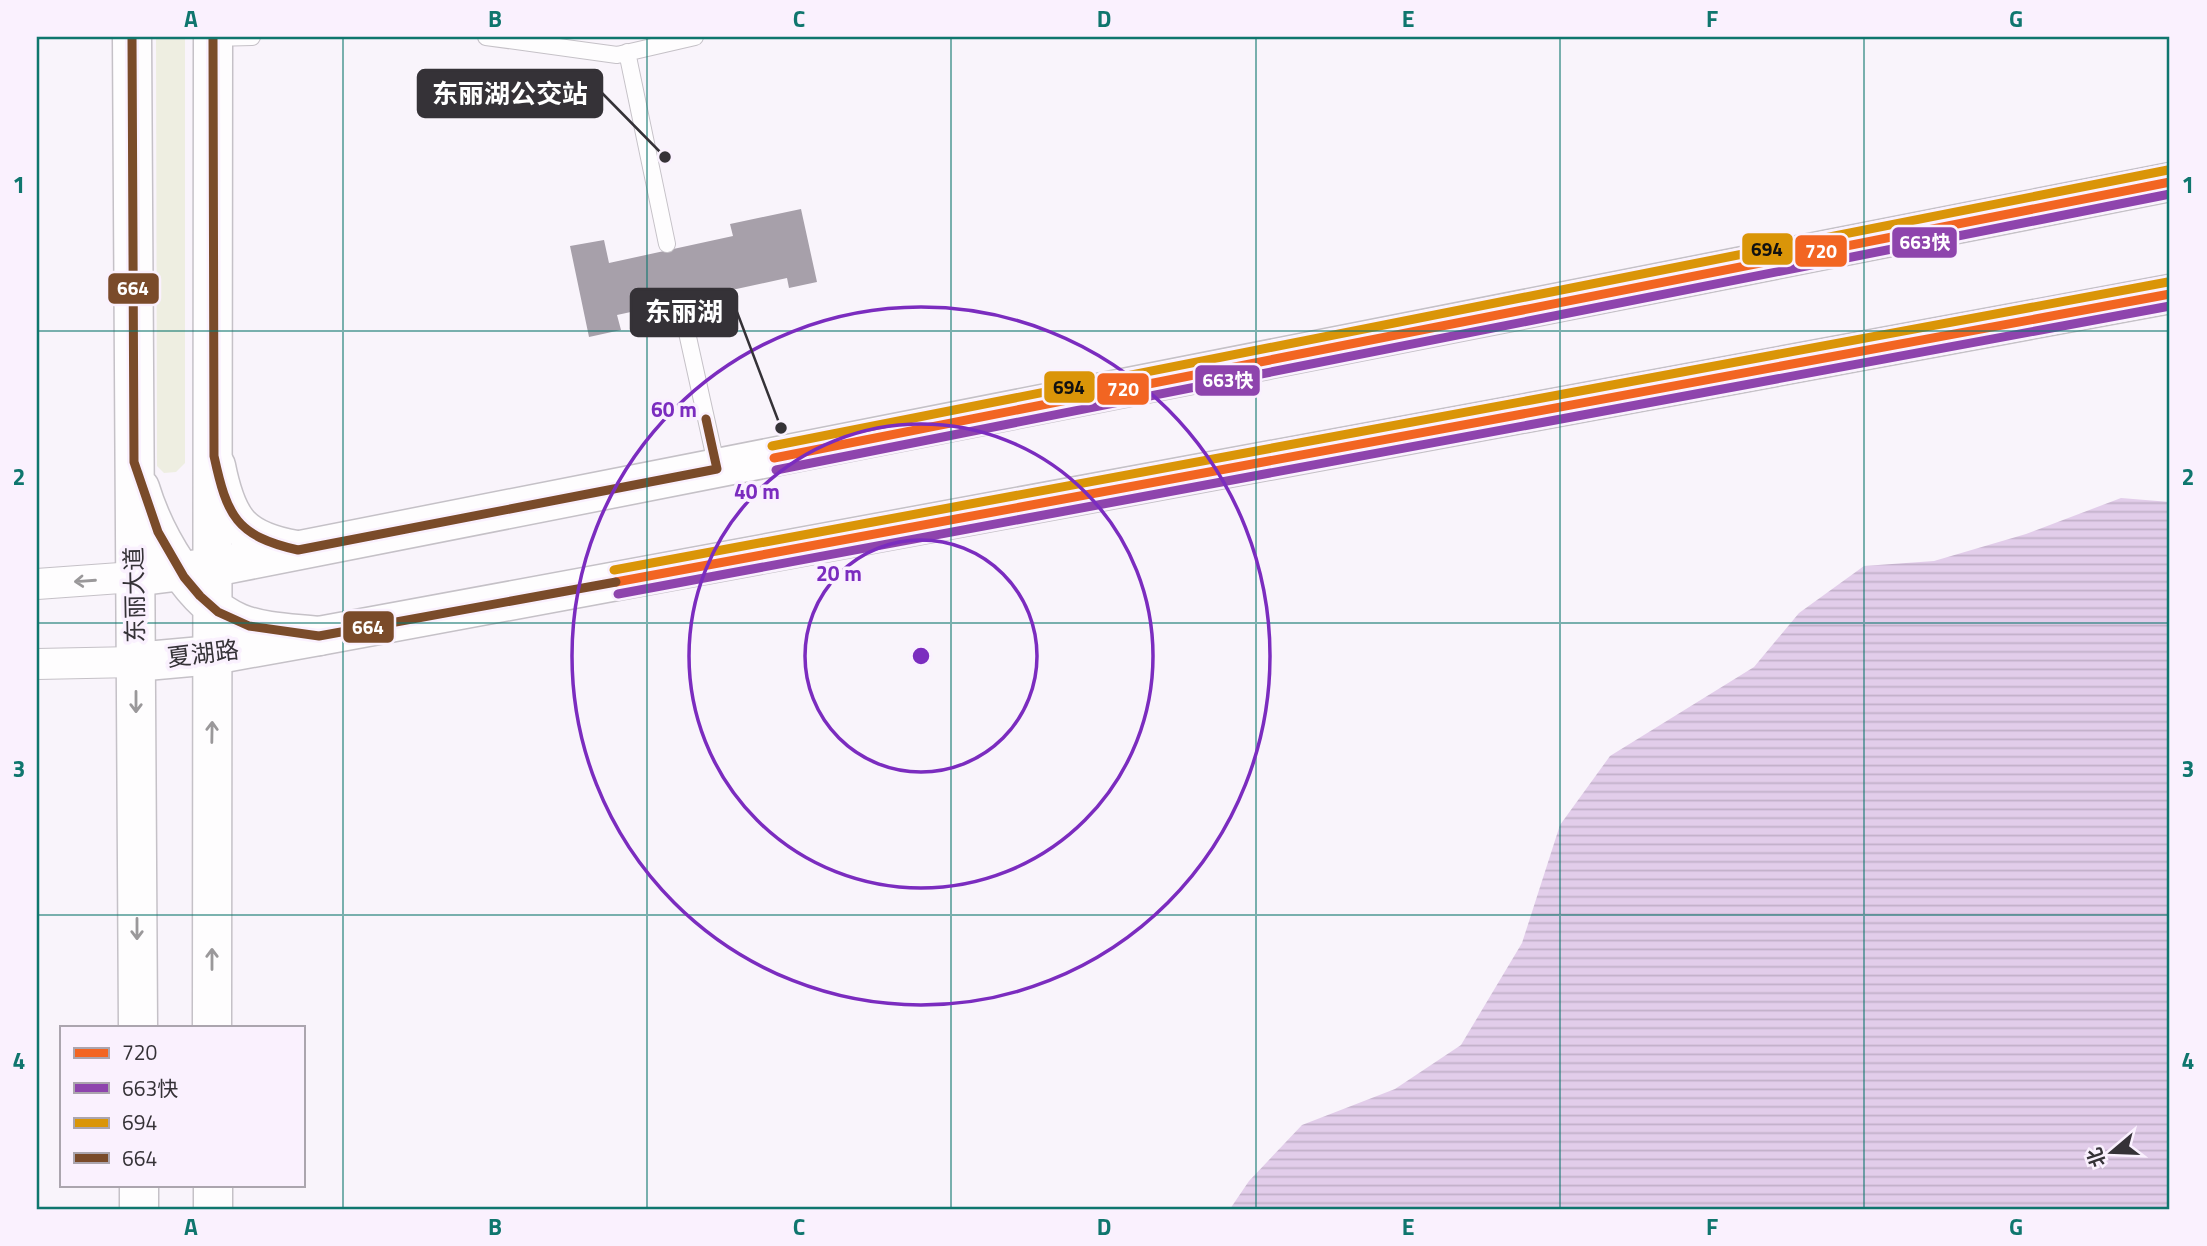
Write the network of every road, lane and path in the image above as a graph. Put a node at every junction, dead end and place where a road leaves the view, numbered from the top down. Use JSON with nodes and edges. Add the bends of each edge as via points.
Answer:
{"nodes":[{"id":1,"x":132,"y":37,"type":"edge"},
{"id":2,"x":213,"y":37,"type":"edge"},
{"id":3,"x":252,"y":37,"type":"edge"},
{"id":4,"x":486,"y":37,"type":"edge"},
{"id":5,"x":695,"y":37,"type":"edge"},
{"id":6,"x":627,"y":52,"type":"junction"},
{"id":7,"x":2170,"y":182,"type":"edge"},
{"id":8,"x":667,"y":244,"type":"dead end"},
{"id":9,"x":2170,"y":294,"type":"edge"},
{"id":10,"x":682,"y":310,"type":"dead end"},
{"id":11,"x":214,"y":456,"type":"junction"},
{"id":12,"x":134,"y":462,"type":"junction"},
{"id":13,"x":717,"y":469,"type":"junction"},
{"id":14,"x":298,"y":550,"type":"junction"},
{"id":15,"x":198,"y":569,"type":"junction"},
{"id":16,"x":134,"y":577,"type":"junction"},
{"id":17,"x":37,"y":584,"type":"edge"},
{"id":18,"x":213,"y":609,"type":"junction"},
{"id":19,"x":319,"y":636,"type":"junction"},
{"id":20,"x":213,"y":655,"type":"junction"},
{"id":21,"x":135,"y":662,"type":"junction"},
{"id":22,"x":37,"y":664,"type":"edge"},
{"id":23,"x":138,"y":1026,"type":"edge"},
{"id":24,"x":212,"y":1026,"type":"edge"},
{"id":25,"x":139,"y":1186,"type":"edge"},
{"id":26,"x":213,"y":1186,"type":"edge"},
{"id":27,"x":139,"y":1209,"type":"edge"},
{"id":28,"x":213,"y":1209,"type":"edge"}],
"edges":[{"from":1,"to":12,"type":"main road","name":"东丽大道"},
{"from":2,"to":3,"type":"lane"},
{"from":2,"to":11,"type":"main road"},
{"from":4,"to":6,"type":"lane","via":[[599,54]]},
{"from":5,"to":6,"type":"lane"},
{"from":6,"to":8,"type":"lane"},
{"from":7,"to":13,"type":"main road"},
{"from":9,"to":19,"type":"main road","name":"夏湖路"},
{"from":10,"to":13,"type":"lane"},
{"from":11,"to":14,"type":"main road","via":[[225,503],[241,529],[270,545]]},
{"from":11,"to":15,"type":"main road"},
{"from":12,"to":15,"type":"main road","via":[[141,492]]},
{"from":12,"to":16,"type":"main road","name":"东丽大道"},
{"from":13,"to":14,"type":"main road"},
{"from":14,"to":15,"type":"main road"},
{"from":15,"to":16,"type":"main road"},
{"from":15,"to":18,"type":"main road"},
{"from":16,"to":17,"type":"street","one_way":true},
{"from":16,"to":21,"type":"main road","name":"东丽大道"},
{"from":18,"to":19,"type":"main road","via":[[239,623]]},
{"from":18,"to":20,"type":"main road"},
{"from":19,"to":20,"type":"main road","name":"夏湖路"},
{"from":20,"to":21,"type":"main road","name":"夏湖路"},
{"from":24,"to":20,"type":"main road","one_way":true},
{"from":21,"to":22,"type":"street"},
{"from":21,"to":23,"type":"main road","name":"东丽大道","one_way":true},
{"from":25,"to":27,"type":"main road"},
{"from":26,"to":28,"type":"main road"}]}
